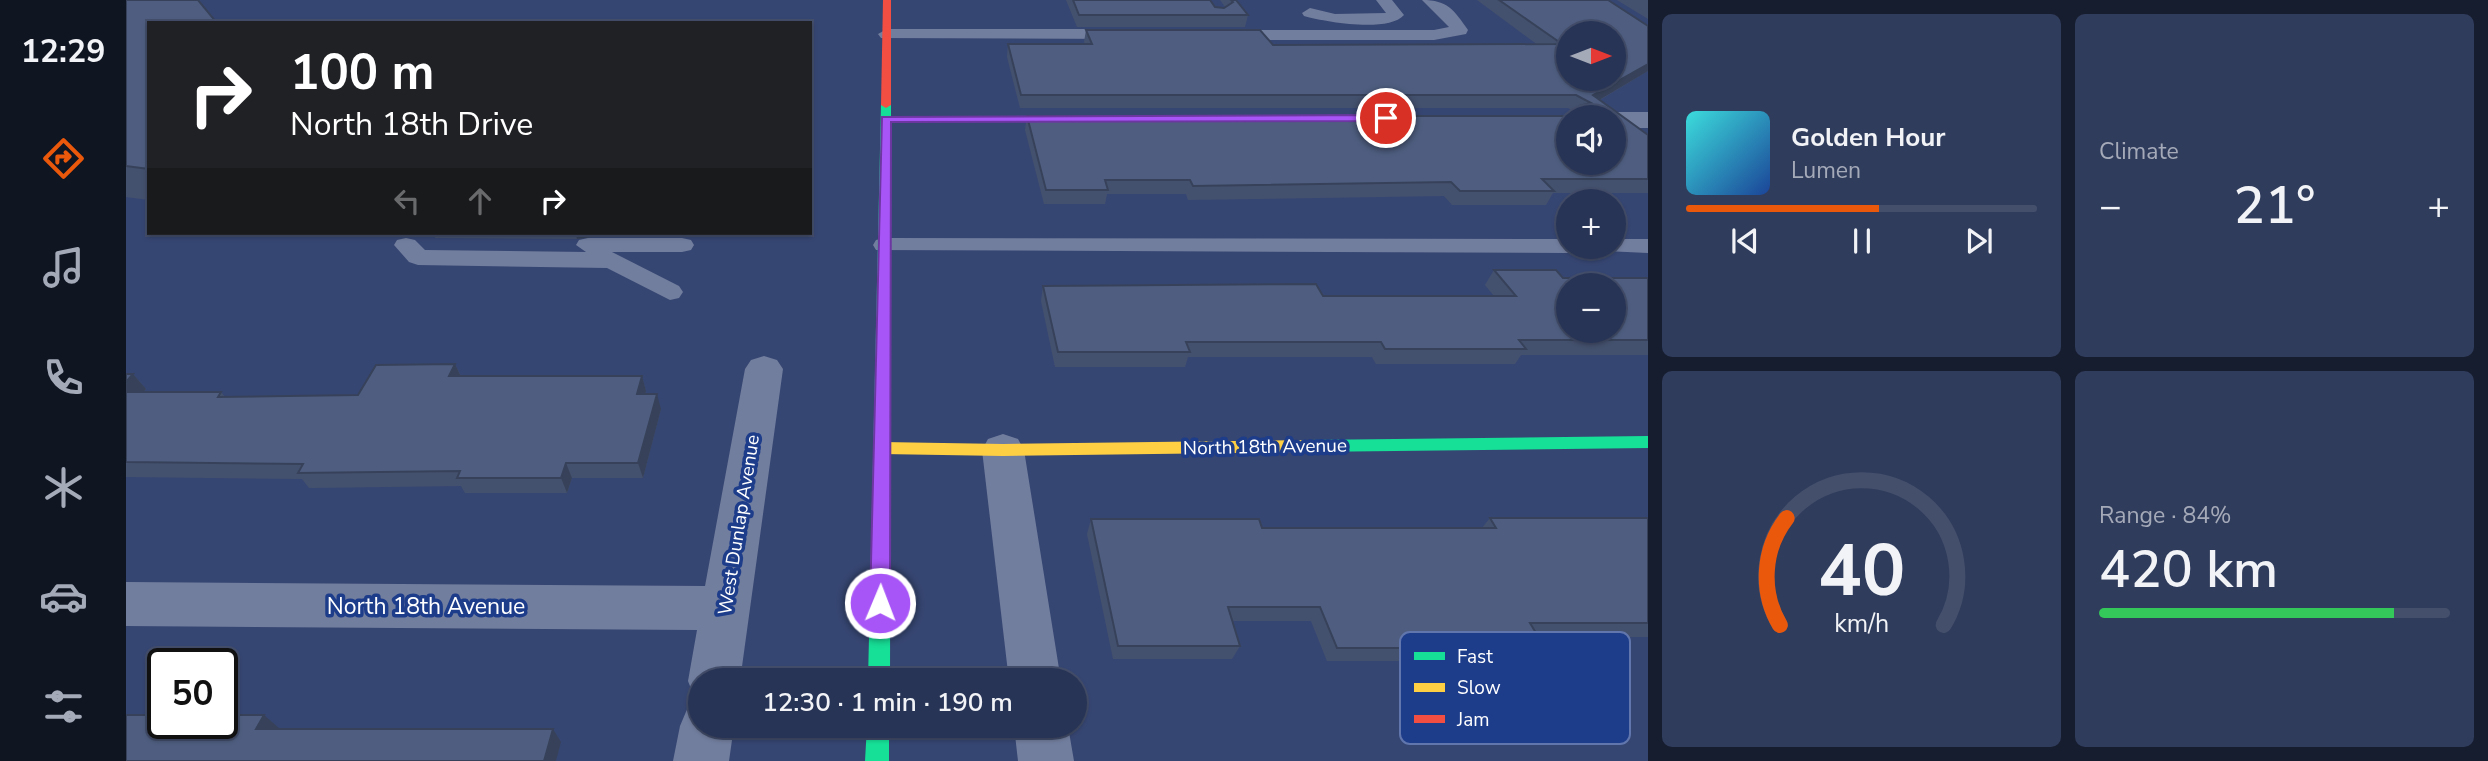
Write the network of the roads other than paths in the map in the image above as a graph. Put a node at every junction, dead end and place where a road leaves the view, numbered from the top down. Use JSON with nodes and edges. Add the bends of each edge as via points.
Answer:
{"nodes":[{"id":1,"x":887,"y":0,"type":"edge"},
{"id":2,"x":1384,"y":0,"type":"edge"},
{"id":3,"x":1430,"y":0,"type":"edge"},
{"id":4,"x":1310,"y":13,"type":"dead end"},
{"id":5,"x":887,"y":34,"type":"junction"},
{"id":6,"x":1144,"y":34,"type":"edge"},
{"id":7,"x":1213,"y":35,"type":"edge"},
{"id":8,"x":886,"y":119,"type":"junction"},
{"id":9,"x":1096,"y":119,"type":"edge"},
{"id":10,"x":1626,"y":120,"type":"edge"},
{"id":11,"x":1648,"y":120,"type":"edge"},
{"id":12,"x":682,"y":245,"type":"dead end"},
{"id":13,"x":885,"y":245,"type":"junction"},
{"id":14,"x":1556,"y":246,"type":"edge"},
{"id":15,"x":1626,"y":246,"type":"edge"},
{"id":16,"x":1648,"y":246,"type":"edge"},
{"id":17,"x":670,"y":292,"type":"dead end"},
{"id":18,"x":764,"y":369,"type":"dead end"},
{"id":19,"x":1648,"y":442,"type":"edge"},
{"id":20,"x":882,"y":448,"type":"junction"},
{"id":21,"x":1003,"y":450,"type":"junction"},
{"id":22,"x":126,"y":604,"type":"edge"},
{"id":23,"x":726,"y":608,"type":"junction"},
{"id":24,"x":716,"y":668,"type":"edge"},
{"id":25,"x":879,"y":668,"type":"edge"},
{"id":26,"x":1033,"y":668,"type":"edge"},
{"id":27,"x":704,"y":738,"type":"edge"},
{"id":28,"x":878,"y":738,"type":"edge"},
{"id":29,"x":1043,"y":738,"type":"edge"},
{"id":30,"x":701,"y":761,"type":"edge"},
{"id":31,"x":877,"y":761,"type":"edge"},
{"id":32,"x":1046,"y":761,"type":"edge"}],
"edges":[{"from":1,"to":5,"type":"main road"},
{"from":2,"to":4,"type":"lane","via":[[1396,15],[1335,19]]},
{"from":3,"to":7,"type":"lane","via":[[1460,30],[1434,35]]},
{"from":5,"to":6,"type":"lane"},
{"from":5,"to":8,"type":"main road"},
{"from":8,"to":9,"type":"main road"},
{"from":8,"to":13,"type":"main road"},
{"from":10,"to":11,"type":"street"},
{"from":12,"to":17,"type":"lane","via":[[406,245],[418,257],[612,260]]},
{"from":13,"to":14,"type":"lane"},
{"from":13,"to":20,"type":"main road"},
{"from":15,"to":16,"type":"lane"},
{"from":18,"to":23,"type":"street","name":"West Dunlap Avenue"},
{"from":19,"to":21,"type":"main road","name":"North 18th Avenue"},
{"from":20,"to":21,"type":"main road","name":"North 18th Avenue"},
{"from":20,"to":25,"type":"main road"},
{"from":21,"to":26,"type":"street"},
{"from":22,"to":23,"type":"street","name":"North 18th Avenue"},
{"from":23,"to":24,"type":"street","name":"West Dunlap Avenue"},
{"from":27,"to":30,"type":"street"},
{"from":28,"to":31,"type":"main road"},
{"from":29,"to":32,"type":"street"}]}
